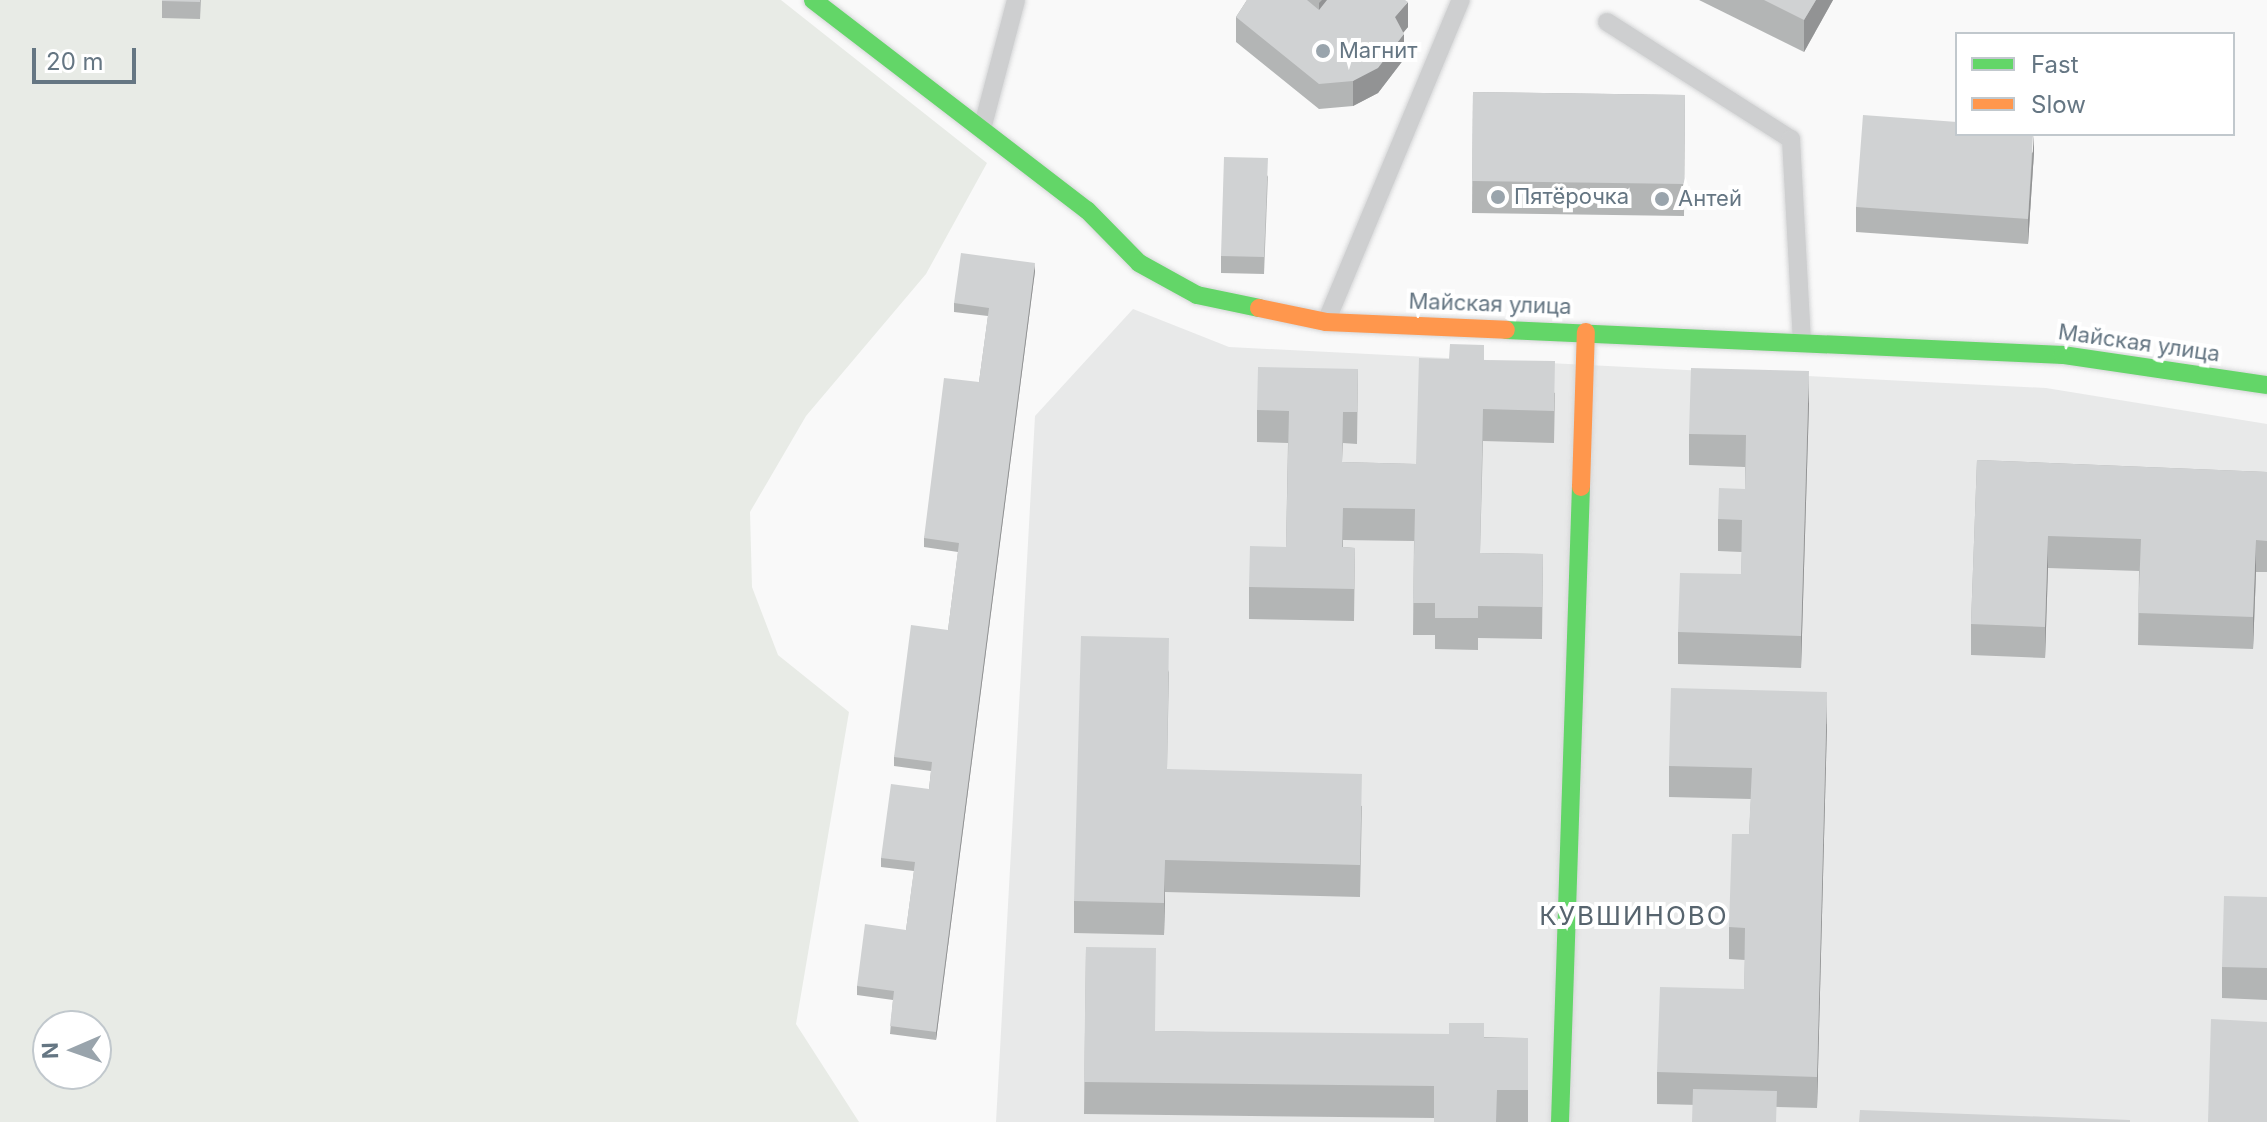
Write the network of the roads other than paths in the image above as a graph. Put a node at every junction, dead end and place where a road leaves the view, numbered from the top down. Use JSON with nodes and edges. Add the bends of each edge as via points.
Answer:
{"nodes":[{"id":1,"x":813,"y":0,"type":"edge"},
{"id":2,"x":1016,"y":0,"type":"edge"},
{"id":3,"x":1461,"y":0,"type":"edge"},
{"id":4,"x":1607,"y":22,"type":"dead end"},
{"id":5,"x":982,"y":129,"type":"junction"},
{"id":6,"x":1326,"y":322,"type":"junction"},
{"id":7,"x":1586,"y":332,"type":"junction"},
{"id":8,"x":1802,"y":342,"type":"junction"},
{"id":9,"x":2267,"y":385,"type":"edge"},
{"id":10,"x":1560,"y":1122,"type":"edge"}],
"edges":[{"from":1,"to":5,"type":"street","name":"Майская улица"},
{"from":2,"to":5,"type":"lane"},
{"from":3,"to":6,"type":"lane"},
{"from":4,"to":8,"type":"lane","via":[[1791,139]]},
{"from":5,"to":6,"type":"street","name":"Майская улица","via":[[1087,210],[1139,263],[1174,283],[1197,295]]},
{"from":6,"to":7,"type":"street","name":"Майская улица"},
{"from":7,"to":8,"type":"street","name":"Майская улица"},
{"from":7,"to":10,"type":"street"},
{"from":8,"to":9,"type":"street","name":"Майская улица","via":[[2063,355]]}]}
